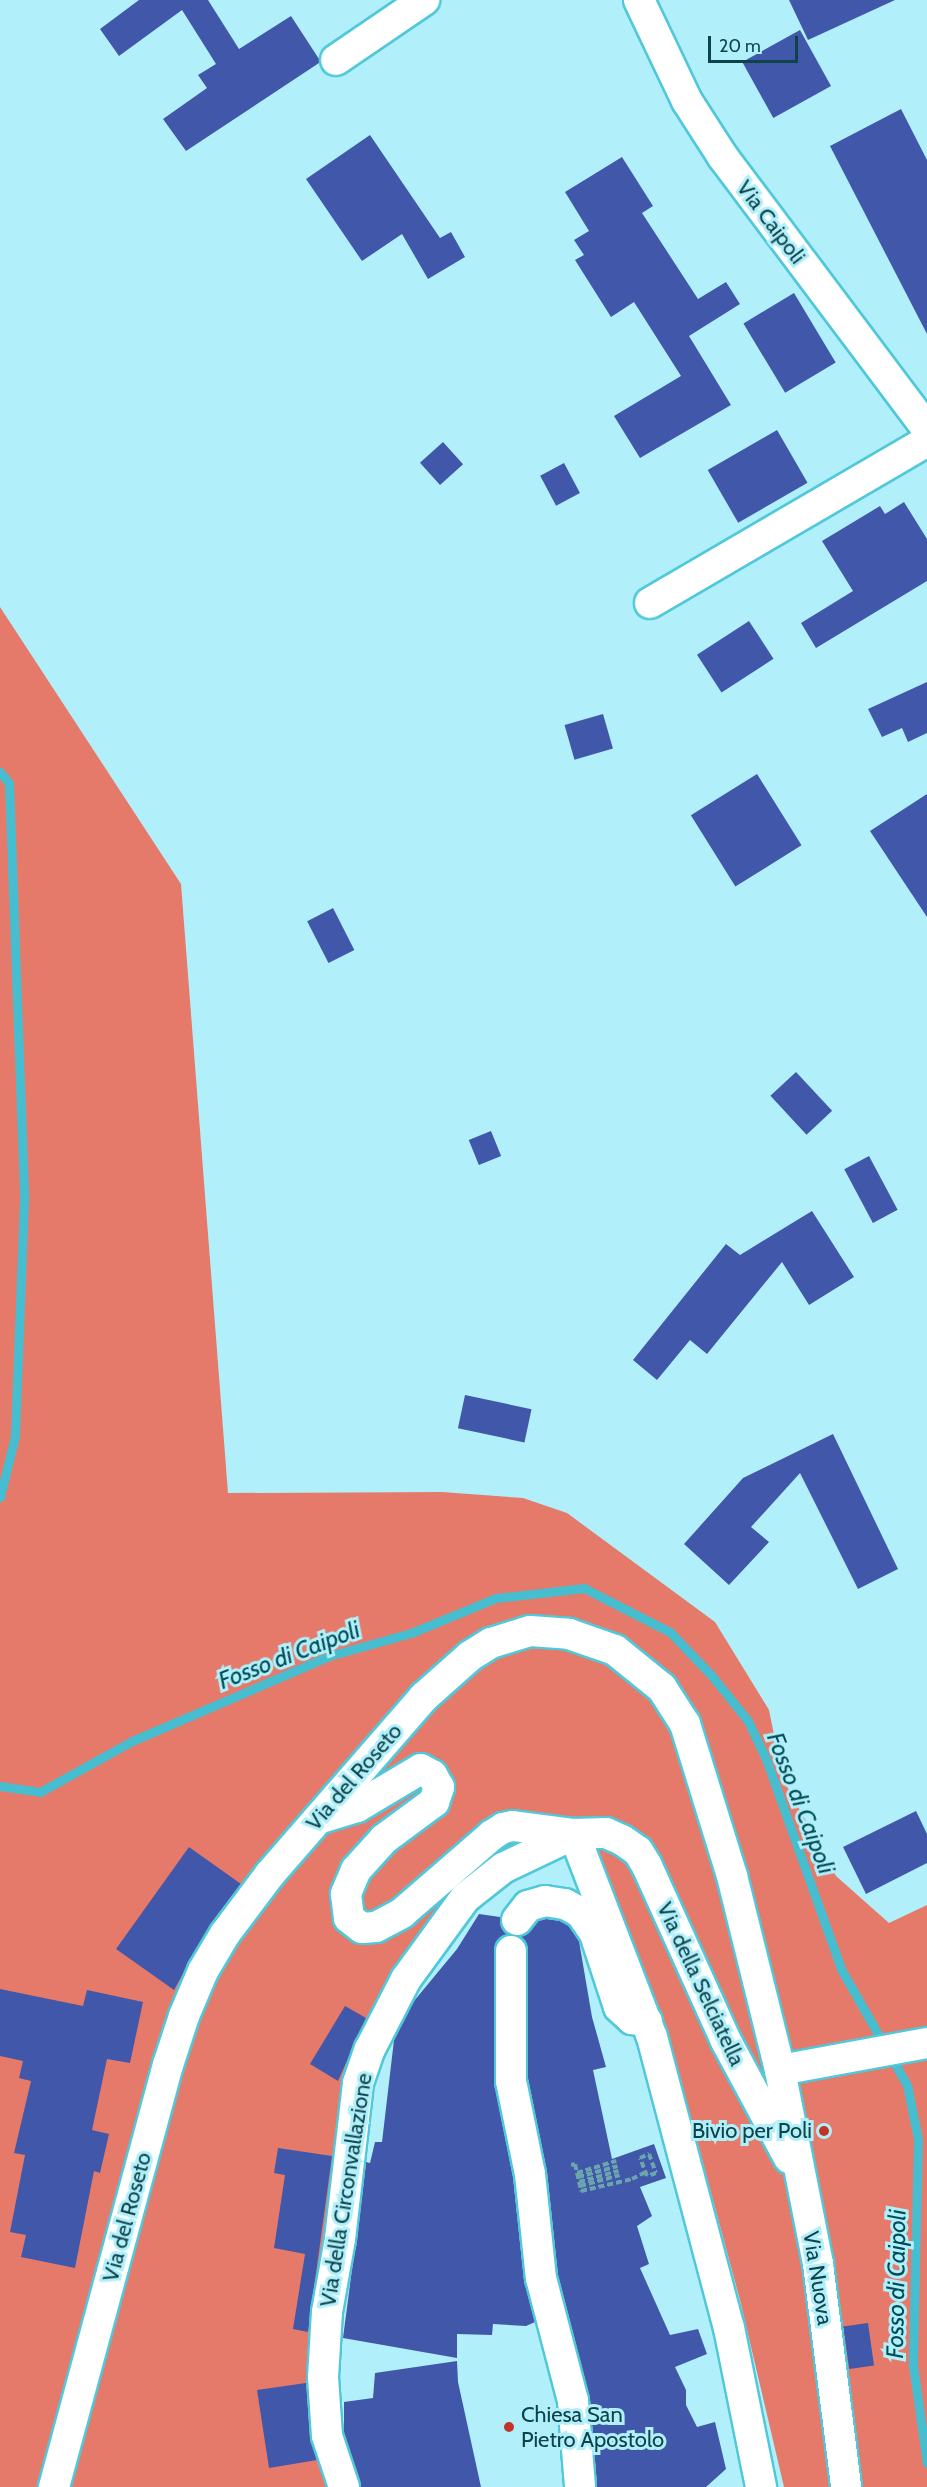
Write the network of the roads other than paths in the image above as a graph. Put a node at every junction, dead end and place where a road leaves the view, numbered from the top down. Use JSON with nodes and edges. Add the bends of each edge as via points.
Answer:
{"nodes":[{"id":1,"x":424,"y":0,"type":"edge"},
{"id":2,"x":639,"y":0,"type":"edge"},
{"id":3,"x":336,"y":60,"type":"dead end"},
{"id":4,"x":927,"y":429,"type":"edge"},
{"id":5,"x":927,"y":441,"type":"edge"},
{"id":6,"x":650,"y":603,"type":"dead end"},
{"id":7,"x":318,"y":1819,"type":"junction"},
{"id":8,"x":574,"y":1834,"type":"junction"},
{"id":9,"x":518,"y":1920,"type":"dead end"},
{"id":10,"x":511,"y":1951,"type":"dead end"},
{"id":11,"x":647,"y":2021,"type":"junction"},
{"id":12,"x":927,"y":2043,"type":"edge"},
{"id":13,"x":780,"y":2070,"type":"junction"},
{"id":14,"x":800,"y":2176,"type":"junction"},
{"id":15,"x":54,"y":2487,"type":"edge"},
{"id":16,"x":344,"y":2487,"type":"edge"},
{"id":17,"x":580,"y":2487,"type":"edge"},
{"id":18,"x":760,"y":2487,"type":"edge"},
{"id":19,"x":846,"y":2487,"type":"edge"}],
"edges":[{"from":1,"to":3,"type":"street"},
{"from":2,"to":4,"type":"street","name":"Via Caipoli","via":[[673,75],[705,130]]},
{"from":5,"to":6,"type":"street"},
{"from":7,"to":8,"type":"street","via":[[357,1807],[421,1769],[432,1775],[439,1787],[434,1802],[384,1839],[356,1870],[346,1894],[349,1918],[362,1928],[376,1927],[402,1912],[503,1828]]},
{"from":7,"to":13,"type":"street","name":"Via del Roseto","via":[[424,1697],[455,1668],[491,1643],[530,1631],[551,1632],[615,1650],[662,1688],[685,1724],[729,1865]]},
{"from":7,"to":15,"type":"street","name":"Via del Roseto","via":[[225,1934],[203,1971],[184,2016]]},
{"from":8,"to":11,"type":"street"},
{"from":8,"to":14,"type":"street","name":"Via della Selciatella","via":[[612,1835],[643,1857],[726,2041]]},
{"from":8,"to":16,"type":"street","name":"Via della Circonvallazione","via":[[503,1868],[465,1898],[406,1979],[384,2019],[358,2083],[327,2313],[323,2377],[327,2436]]},
{"from":9,"to":11,"type":"street","via":[[528,1906],[545,1900],[565,1904],[581,1913],[595,1934],[620,2007],[632,2019]]},
{"from":10,"to":17,"type":"street","via":[[511,2080],[530,2174],[542,2278],[573,2401]]},
{"from":11,"to":18,"type":"street","via":[[729,2328]]},
{"from":12,"to":13,"type":"street"},
{"from":13,"to":14,"type":"street","name":"Via Nuova"},
{"from":14,"to":19,"type":"street","name":"Via Nuova","via":[[818,2265]]}]}
